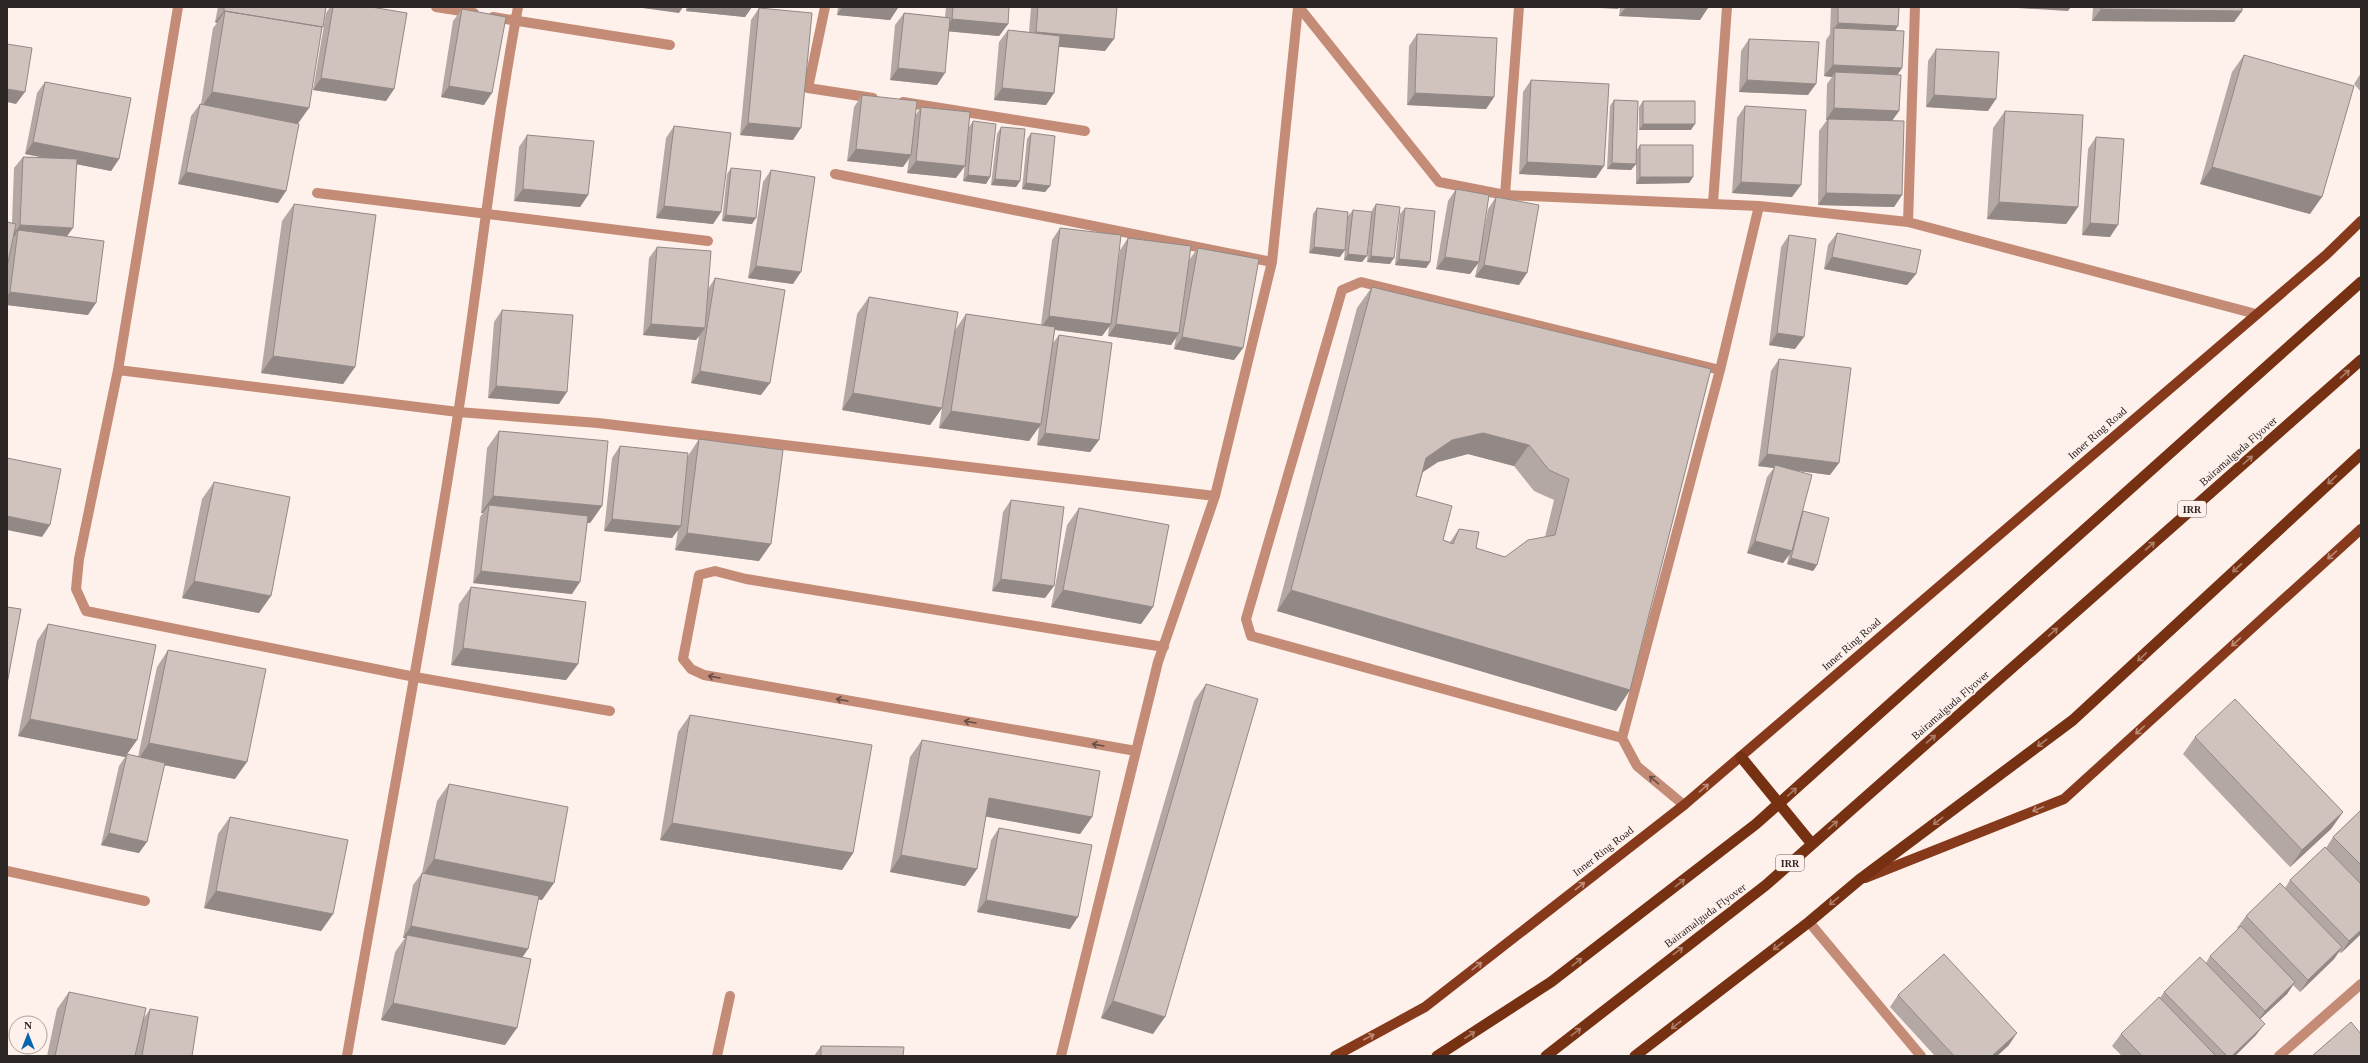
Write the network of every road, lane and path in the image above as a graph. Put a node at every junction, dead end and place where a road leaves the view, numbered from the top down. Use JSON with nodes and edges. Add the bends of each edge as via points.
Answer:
{"nodes":[{"id":1,"x":178,"y":7,"type":"edge"},
{"id":2,"x":436,"y":7,"type":"edge"},
{"id":3,"x":518,"y":7,"type":"edge"},
{"id":4,"x":825,"y":7,"type":"edge"},
{"id":5,"x":1298,"y":7,"type":"edge"},
{"id":6,"x":1519,"y":7,"type":"edge"},
{"id":7,"x":1727,"y":7,"type":"edge"},
{"id":8,"x":1915,"y":7,"type":"edge"},
{"id":9,"x":516,"y":20,"type":"junction"},
{"id":10,"x":670,"y":45,"type":"dead end"},
{"id":11,"x":1085,"y":131,"type":"dead end"},
{"id":12,"x":835,"y":174,"type":"dead end"},
{"id":13,"x":317,"y":193,"type":"dead end"},
{"id":14,"x":1505,"y":195,"type":"junction"},
{"id":15,"x":1713,"y":203,"type":"junction"},
{"id":16,"x":1759,"y":206,"type":"junction"},
{"id":17,"x":485,"y":212,"type":"junction"},
{"id":18,"x":2361,"y":221,"type":"edge"},
{"id":19,"x":1908,"y":222,"type":"junction"},
{"id":20,"x":708,"y":241,"type":"dead end"},
{"id":21,"x":1272,"y":262,"type":"junction"},
{"id":22,"x":2361,"y":282,"type":"edge"},
{"id":23,"x":2256,"y":314,"type":"junction"},
{"id":24,"x":2361,"y":360,"type":"edge"},
{"id":25,"x":118,"y":370,"type":"junction"},
{"id":26,"x":1720,"y":370,"type":"junction"},
{"id":27,"x":458,"y":412,"type":"junction"},
{"id":28,"x":2361,"y":454,"type":"edge"},
{"id":29,"x":1215,"y":496,"type":"junction"},
{"id":30,"x":2361,"y":529,"type":"edge"},
{"id":31,"x":1164,"y":647,"type":"junction"},
{"id":32,"x":415,"y":677,"type":"junction"},
{"id":33,"x":610,"y":711,"type":"dead end"},
{"id":34,"x":1622,"y":738,"type":"junction"},
{"id":35,"x":1136,"y":752,"type":"junction"},
{"id":36,"x":1740,"y":757,"type":"junction"},
{"id":37,"x":1684,"y":805,"type":"junction"},
{"id":38,"x":1812,"y":844,"type":"junction"},
{"id":39,"x":7,"y":872,"type":"edge"},
{"id":40,"x":1859,"y":880,"type":"junction"},
{"id":41,"x":145,"y":901,"type":"dead end"},
{"id":42,"x":1809,"y":922,"type":"junction"},
{"id":43,"x":2361,"y":984,"type":"edge"},
{"id":44,"x":730,"y":996,"type":"dead end"},
{"id":45,"x":347,"y":1056,"type":"edge"},
{"id":46,"x":717,"y":1056,"type":"edge"},
{"id":47,"x":1060,"y":1056,"type":"edge"},
{"id":48,"x":1335,"y":1056,"type":"edge"},
{"id":49,"x":1437,"y":1056,"type":"edge"},
{"id":50,"x":1546,"y":1056,"type":"edge"},
{"id":51,"x":1635,"y":1056,"type":"edge"},
{"id":52,"x":1921,"y":1056,"type":"edge"},
{"id":53,"x":2279,"y":1056,"type":"edge"}],
"edges":[{"from":1,"to":25,"type":"street"},
{"from":2,"to":9,"type":"street"},
{"from":3,"to":9,"type":"street"},
{"from":4,"to":11,"type":"street","via":[[808,88]]},
{"from":5,"to":14,"type":"street","via":[[1439,182]]},
{"from":5,"to":21,"type":"street"},
{"from":6,"to":14,"type":"street"},
{"from":7,"to":15,"type":"street"},
{"from":8,"to":19,"type":"street"},
{"from":9,"to":10,"type":"street"},
{"from":9,"to":17,"type":"street"},
{"from":12,"to":21,"type":"street"},
{"from":13,"to":17,"type":"street"},
{"from":14,"to":15,"type":"street"},
{"from":15,"to":16,"type":"street"},
{"from":16,"to":19,"type":"street"},
{"from":16,"to":26,"type":"street"},
{"from":17,"to":20,"type":"street"},
{"from":17,"to":27,"type":"street"},
{"from":18,"to":23,"type":"main road","name":"Inner Ring Road"},
{"from":19,"to":23,"type":"street"},
{"from":21,"to":29,"type":"street"},
{"from":49,"to":22,"type":"highway","one_way":true,"via":[[1551,982],[1756,824]]},
{"from":23,"to":36,"type":"main road","name":"Inner Ring Road"},
{"from":38,"to":24,"type":"highway","name":"Bairamalguda Flyover","number":"IRR","one_way":true},
{"from":25,"to":27,"type":"street"},
{"from":25,"to":32,"type":"street","via":[[79,559],[76,589],[86,611]]},
{"from":26,"to":34,"type":"street"},
{"from":26,"to":34,"type":"street","via":[[1361,282],[1342,290],[1246,619],[1251,636]]},
{"from":27,"to":29,"type":"street","via":[[598,423]]},
{"from":27,"to":32,"type":"street"},
{"from":28,"to":40,"type":"highway","one_way":true,"via":[[2073,720]]},
{"from":29,"to":31,"type":"street"},
{"from":30,"to":40,"type":"main road","one_way":true,"via":[[2064,799]]},
{"from":31,"to":35,"type":"street"},
{"from":35,"to":31,"type":"street","one_way":true,"via":[[704,675],[691,669],[683,659],[695,588],[699,575],[715,571],[746,579]]},
{"from":32,"to":33,"type":"street"},
{"from":32,"to":45,"type":"street"},
{"from":37,"to":34,"type":"street","one_way":true,"via":[[1637,766]]},
{"from":35,"to":47,"type":"street"},
{"from":37,"to":36,"type":"main road","name":"Inner Ring Road","one_way":true},
{"from":36,"to":38,"type":"highway"},
{"from":48,"to":37,"type":"main road","name":"Inner Ring Road","one_way":true,"via":[[1425,1007]]},
{"from":50,"to":38,"type":"highway","name":"Bairamalguda Flyover","number":"IRR","one_way":true,"via":[[1766,885]]},
{"from":39,"to":41,"type":"street"},
{"from":40,"to":42,"type":"highway","one_way":true},
{"from":42,"to":51,"type":"highway","one_way":true},
{"from":42,"to":52,"type":"street"},
{"from":43,"to":53,"type":"street"},
{"from":44,"to":46,"type":"street"}]}
